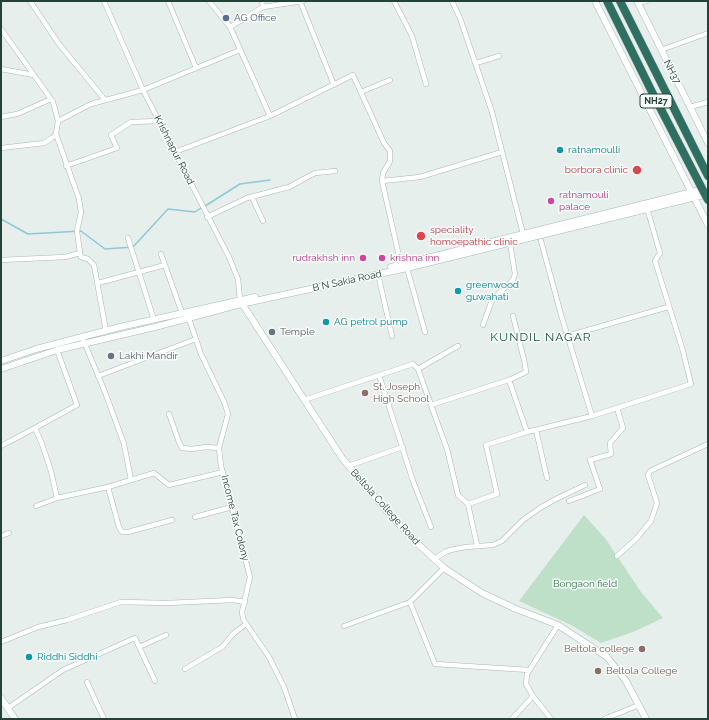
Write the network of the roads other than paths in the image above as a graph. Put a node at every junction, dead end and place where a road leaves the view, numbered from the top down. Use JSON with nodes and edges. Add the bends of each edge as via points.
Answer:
{"nodes":[{"id":1,"x":30,"y":1,"type":"edge"},
{"id":2,"x":104,"y":1,"type":"edge"},
{"id":3,"x":168,"y":1,"type":"edge"},
{"id":4,"x":209,"y":1,"type":"edge"},
{"id":5,"x":262,"y":1,"type":"edge"},
{"id":6,"x":300,"y":1,"type":"edge"},
{"id":7,"x":303,"y":1,"type":"edge"},
{"id":8,"x":394,"y":1,"type":"edge"},
{"id":9,"x":452,"y":1,"type":"edge"},
{"id":10,"x":596,"y":1,"type":"edge"},
{"id":11,"x":607,"y":1,"type":"edge"},
{"id":12,"x":620,"y":1,"type":"edge"},
{"id":13,"x":646,"y":1,"type":"edge"},
{"id":14,"x":287,"y":2,"type":"edge"},
{"id":15,"x":638,"y":2,"type":"edge"},
{"id":16,"x":263,"y":7,"type":"junction"},
{"id":17,"x":230,"y":27,"type":"junction"},
{"id":18,"x":1,"y":29,"type":"edge"},
{"id":19,"x":708,"y":33,"type":"edge"},
{"id":20,"x":240,"y":50,"type":"junction"},
{"id":21,"x":661,"y":50,"type":"junction"},
{"id":22,"x":499,"y":56,"type":"dead end"},
{"id":23,"x":476,"y":63,"type":"junction"},
{"id":24,"x":196,"y":68,"type":"junction"},
{"id":25,"x":1,"y":69,"type":"edge"},
{"id":26,"x":34,"y":76,"type":"junction"},
{"id":27,"x":390,"y":80,"type":"dead end"},
{"id":28,"x":426,"y":84,"type":"dead end"},
{"id":29,"x":334,"y":85,"type":"junction"},
{"id":30,"x":144,"y":90,"type":"junction"},
{"id":31,"x":361,"y":92,"type":"junction"},
{"id":32,"x":51,"y":99,"type":"junction"},
{"id":33,"x":106,"y":100,"type":"junction"},
{"id":34,"x":708,"y":102,"type":"edge"},
{"id":35,"x":690,"y":107,"type":"junction"},
{"id":36,"x":270,"y":116,"type":"junction"},
{"id":37,"x":1,"y":117,"type":"edge"},
{"id":38,"x":58,"y":121,"type":"junction"},
{"id":39,"x":159,"y":121,"type":"junction"},
{"id":40,"x":56,"y":134,"type":"junction"},
{"id":41,"x":708,"y":143,"type":"edge"},
{"id":42,"x":1,"y":148,"type":"edge"},
{"id":43,"x":175,"y":152,"type":"junction"},
{"id":44,"x":502,"y":152,"type":"junction"},
{"id":45,"x":66,"y":166,"type":"junction"},
{"id":46,"x":335,"y":171,"type":"dead end"},
{"id":47,"x":708,"y":176,"type":"edge"},
{"id":48,"x":382,"y":181,"type":"junction"},
{"id":49,"x":708,"y":188,"type":"edge"},
{"id":50,"x":708,"y":194,"type":"edge"},
{"id":51,"x":692,"y":195,"type":"junction"},
{"id":52,"x":252,"y":197,"type":"junction"},
{"id":53,"x":708,"y":200,"type":"edge"},
{"id":54,"x":647,"y":208,"type":"junction"},
{"id":55,"x":207,"y":217,"type":"junction"},
{"id":56,"x":263,"y":221,"type":"dead end"},
{"id":57,"x":708,"y":225,"type":"edge"},
{"id":58,"x":523,"y":234,"type":"junction"},
{"id":59,"x":128,"y":238,"type":"dead end"},
{"id":60,"x":542,"y":241,"type":"dead end"},
{"id":61,"x":510,"y":243,"type":"junction"},
{"id":62,"x":80,"y":253,"type":"junction"},
{"id":63,"x":161,"y":254,"type":"dead end"},
{"id":64,"x":1,"y":260,"type":"edge"},
{"id":65,"x":165,"y":265,"type":"junction"},
{"id":66,"x":401,"y":265,"type":"junction"},
{"id":67,"x":407,"y":268,"type":"junction"},
{"id":68,"x":139,"y":272,"type":"junction"},
{"id":69,"x":378,"y":274,"type":"junction"},
{"id":70,"x":98,"y":283,"type":"junction"},
{"id":71,"x":241,"y":302,"type":"junction"},
{"id":72,"x":668,"y":306,"type":"junction"},
{"id":73,"x":186,"y":314,"type":"junction"},
{"id":74,"x":513,"y":316,"type":"dead end"},
{"id":75,"x":154,"y":320,"type":"junction"},
{"id":76,"x":483,"y":325,"type":"dead end"},
{"id":77,"x":106,"y":331,"type":"junction"},
{"id":78,"x":425,"y":332,"type":"dead end"},
{"id":79,"x":392,"y":336,"type":"dead end"},
{"id":80,"x":568,"y":336,"type":"junction"},
{"id":81,"x":196,"y":339,"type":"junction"},
{"id":82,"x":83,"y":340,"type":"junction"},
{"id":83,"x":458,"y":346,"type":"dead end"},
{"id":84,"x":57,"y":350,"type":"junction"},
{"id":85,"x":1,"y":361,"type":"edge"},
{"id":86,"x":1,"y":369,"type":"edge"},
{"id":87,"x":418,"y":369,"type":"junction"},
{"id":88,"x":380,"y":375,"type":"junction"},
{"id":89,"x":98,"y":376,"type":"junction"},
{"id":90,"x":509,"y":380,"type":"junction"},
{"id":91,"x":304,"y":400,"type":"junction"},
{"id":92,"x":431,"y":405,"type":"junction"},
{"id":93,"x":617,"y":408,"type":"junction"},
{"id":94,"x":169,"y":414,"type":"dead end"},
{"id":95,"x":592,"y":416,"type":"junction"},
{"id":96,"x":35,"y":428,"type":"junction"},
{"id":97,"x":536,"y":430,"type":"junction"},
{"id":98,"x":527,"y":432,"type":"junction"},
{"id":99,"x":708,"y":444,"type":"edge"},
{"id":100,"x":1,"y":446,"type":"edge"},
{"id":101,"x":403,"y":447,"type":"junction"},
{"id":102,"x":219,"y":448,"type":"junction"},
{"id":103,"x":348,"y":466,"type":"junction"},
{"id":104,"x":223,"y":472,"type":"junction"},
{"id":105,"x":547,"y":478,"type":"dead end"},
{"id":106,"x":131,"y":480,"type":"junction"},
{"id":107,"x":585,"y":485,"type":"dead end"},
{"id":108,"x":108,"y":487,"type":"junction"},
{"id":109,"x":57,"y":498,"type":"junction"},
{"id":110,"x":568,"y":501,"type":"dead end"},
{"id":111,"x":468,"y":504,"type":"junction"},
{"id":112,"x":36,"y":506,"type":"dead end"},
{"id":113,"x":232,"y":507,"type":"junction"},
{"id":114,"x":195,"y":517,"type":"dead end"},
{"id":115,"x":172,"y":520,"type":"dead end"},
{"id":116,"x":431,"y":527,"type":"dead end"},
{"id":117,"x":9,"y":533,"type":"dead end"},
{"id":118,"x":1,"y":536,"type":"edge"},
{"id":119,"x":477,"y":545,"type":"junction"},
{"id":120,"x":617,"y":556,"type":"dead end"},
{"id":121,"x":434,"y":559,"type":"junction"},
{"id":122,"x":444,"y":568,"type":"junction"},
{"id":123,"x":245,"y":602,"type":"junction"},
{"id":124,"x":410,"y":602,"type":"junction"},
{"id":125,"x":246,"y":624,"type":"junction"},
{"id":126,"x":558,"y":625,"type":"junction"},
{"id":127,"x":344,"y":626,"type":"dead end"},
{"id":128,"x":166,"y":635,"type":"dead end"},
{"id":129,"x":1,"y":642,"type":"edge"},
{"id":130,"x":139,"y":647,"type":"junction"},
{"id":131,"x":184,"y":669,"type":"dead end"},
{"id":132,"x":529,"y":670,"type":"junction"},
{"id":133,"x":155,"y":681,"type":"dead end"},
{"id":134,"x":87,"y":682,"type":"dead end"},
{"id":135,"x":533,"y":696,"type":"junction"},
{"id":136,"x":1,"y":698,"type":"edge"},
{"id":137,"x":639,"y":705,"type":"junction"},
{"id":138,"x":8,"y":708,"type":"junction"},
{"id":139,"x":15,"y":719,"type":"edge"},
{"id":140,"x":104,"y":719,"type":"edge"},
{"id":141,"x":295,"y":719,"type":"edge"},
{"id":142,"x":512,"y":719,"type":"edge"},
{"id":143,"x":551,"y":719,"type":"edge"},
{"id":144,"x":604,"y":719,"type":"edge"},
{"id":145,"x":646,"y":719,"type":"edge"}],
"edges":[{"from":1,"to":33,"type":"street","via":[[59,44]]},
{"from":2,"to":30,"type":"street","name":"Krishnapur Road"},
{"from":3,"to":24,"type":"street"},
{"from":4,"to":17,"type":"street"},
{"from":5,"to":16,"type":"street"},
{"from":6,"to":7,"type":"street"},
{"from":6,"to":14,"type":"street"},
{"from":6,"to":29,"type":"street"},
{"from":8,"to":28,"type":"street","via":[[412,36]]},
{"from":9,"to":23,"type":"street"},
{"from":10,"to":51,"type":"main road"},
{"from":11,"to":53,"type":"highway","number":"NH27","bridge":true},
{"from":12,"to":47,"type":"highway","number":"NH27"},
{"from":13,"to":15,"type":"street"},
{"from":14,"to":16,"type":"street"},
{"from":15,"to":21,"type":"main road","name":"NH37"},
{"from":16,"to":17,"type":"street"},
{"from":17,"to":20,"type":"street"},
{"from":18,"to":26,"type":"street"},
{"from":19,"to":21,"type":"street"},
{"from":20,"to":24,"type":"street"},
{"from":20,"to":36,"type":"street"},
{"from":21,"to":35,"type":"main road","name":"NH37"},
{"from":22,"to":23,"type":"street"},
{"from":23,"to":44,"type":"street"},
{"from":24,"to":30,"type":"street"},
{"from":25,"to":26,"type":"street"},
{"from":26,"to":32,"type":"street"},
{"from":27,"to":31,"type":"street"},
{"from":29,"to":31,"type":"street","via":[[353,76]]},
{"from":29,"to":36,"type":"street"},
{"from":30,"to":33,"type":"street"},
{"from":30,"to":39,"type":"street","name":"Krishnapur Road"},
{"from":31,"to":48,"type":"street","via":[[390,151],[390,161],[383,173]]},
{"from":32,"to":37,"type":"street","via":[[17,114]]},
{"from":32,"to":38,"type":"street"},
{"from":33,"to":38,"type":"street","via":[[91,104]]},
{"from":34,"to":35,"type":"street"},
{"from":35,"to":41,"type":"main road","name":"NH37"},
{"from":36,"to":43,"type":"street"},
{"from":38,"to":40,"type":"street"},
{"from":39,"to":43,"type":"street","name":"Krishnapur Road"},
{"from":39,"to":45,"type":"street","via":[[131,122],[111,135],[117,148]]},
{"from":40,"to":42,"type":"street","via":[[44,143]]},
{"from":40,"to":45,"type":"street"},
{"from":43,"to":55,"type":"street","name":"Krishnapur Road"},
{"from":44,"to":48,"type":"street","via":[[420,177]]},
{"from":44,"to":58,"type":"street"},
{"from":45,"to":62,"type":"street","via":[[74,184],[81,212],[77,231]]},
{"from":46,"to":52,"type":"street","via":[[315,173],[289,187]]},
{"from":48,"to":66,"type":"street"},
{"from":49,"to":51,"type":"main road"},
{"from":50,"to":51,"type":"main road"},
{"from":51,"to":54,"type":"main road","name":"B N Sakia Road"},
{"from":51,"to":57,"type":"main road"},
{"from":51,"to":58,"type":"main road","name":"B N Sakia Road"},
{"from":52,"to":55,"type":"street"},
{"from":52,"to":56,"type":"street"},
{"from":54,"to":61,"type":"main road","name":"B N Sakia Road"},
{"from":54,"to":72,"type":"street","via":[[660,253],[655,261]]},
{"from":55,"to":71,"type":"street","name":"Krishnapur Road","via":[[238,279]]},
{"from":58,"to":66,"type":"main road","name":"B N Sakia Road"},
{"from":59,"to":68,"type":"street"},
{"from":60,"to":80,"type":"street"},
{"from":61,"to":67,"type":"main road","name":"B N Sakia Road"},
{"from":61,"to":76,"type":"street","via":[[516,274],[492,300]]},
{"from":62,"to":64,"type":"street","via":[[65,257]]},
{"from":62,"to":70,"type":"street","via":[[94,265]]},
{"from":63,"to":65,"type":"street","name":"Income Tax Colony"},
{"from":65,"to":68,"type":"street"},
{"from":65,"to":73,"type":"street","name":"Income Tax Colony"},
{"from":66,"to":71,"type":"main road","name":"B N Sakia Road"},
{"from":67,"to":69,"type":"main road","name":"B N Sakia Road"},
{"from":67,"to":78,"type":"street"},
{"from":68,"to":70,"type":"street"},
{"from":68,"to":75,"type":"street"},
{"from":69,"to":71,"type":"main road","name":"B N Sakia Road"},
{"from":69,"to":79,"type":"street"},
{"from":70,"to":77,"type":"street"},
{"from":71,"to":73,"type":"main road","name":"B N Sakia Road"},
{"from":71,"to":91,"type":"main road","name":"Beltola College Road"},
{"from":72,"to":80,"type":"street"},
{"from":72,"to":93,"type":"street","via":[[691,384]]},
{"from":73,"to":75,"type":"main road","name":"B N Sakia Road"},
{"from":73,"to":81,"type":"street","name":"Income Tax Colony"},
{"from":73,"to":82,"type":"main road","name":"B N Sakia Road"},
{"from":74,"to":90,"type":"street","via":[[526,372]]},
{"from":75,"to":77,"type":"main road","name":"B N Sakia Road"},
{"from":77,"to":82,"type":"main road","name":"B N Sakia Road"},
{"from":80,"to":95,"type":"street"},
{"from":81,"to":89,"type":"street"},
{"from":81,"to":102,"type":"street","name":"Income Tax Colony","via":[[228,414]]},
{"from":82,"to":84,"type":"main road","name":"B N Sakia Road"},
{"from":82,"to":85,"type":"main road","name":"B N Sakia Road","via":[[36,349]]},
{"from":82,"to":89,"type":"street"},
{"from":83,"to":87,"type":"street"},
{"from":84,"to":86,"type":"main road","name":"B N Sakia Road"},
{"from":84,"to":96,"type":"street","via":[[77,405]]},
{"from":87,"to":88,"type":"street","via":[[413,364]]},
{"from":87,"to":92,"type":"street"},
{"from":88,"to":91,"type":"street"},
{"from":88,"to":101,"type":"street"},
{"from":89,"to":106,"type":"street","via":[[124,444]]},
{"from":90,"to":92,"type":"street"},
{"from":90,"to":98,"type":"street"},
{"from":91,"to":103,"type":"main road","name":"Beltola College Road"},
{"from":92,"to":111,"type":"street","via":[[447,449],[458,494]]},
{"from":93,"to":95,"type":"street"},
{"from":93,"to":110,"type":"street","via":[[623,428],[610,443],[611,454],[590,460],[600,489]]},
{"from":94,"to":102,"type":"street","via":[[182,448]]},
{"from":95,"to":97,"type":"street"},
{"from":96,"to":100,"type":"street"},
{"from":96,"to":109,"type":"street"},
{"from":97,"to":98,"type":"street"},
{"from":97,"to":105,"type":"street"},
{"from":98,"to":111,"type":"street","via":[[486,445],[497,494]]},
{"from":99,"to":120,"type":"street","via":[[650,471],[648,475],[657,503],[652,521]]},
{"from":101,"to":103,"type":"street"},
{"from":101,"to":116,"type":"street"},
{"from":102,"to":104,"type":"street","name":"Income Tax Colony"},
{"from":103,"to":121,"type":"main road","name":"Beltola College Road","via":[[391,516]]},
{"from":104,"to":106,"type":"street","via":[[169,485],[154,473]]},
{"from":104,"to":113,"type":"street","name":"Income Tax Colony"},
{"from":106,"to":108,"type":"street"},
{"from":107,"to":119,"type":"street","via":[[540,508],[523,520],[502,541],[493,545]]},
{"from":108,"to":109,"type":"street"},
{"from":108,"to":115,"type":"street","via":[[118,527],[122,532]]},
{"from":109,"to":112,"type":"street"},
{"from":111,"to":119,"type":"street"},
{"from":113,"to":114,"type":"street"},
{"from":113,"to":123,"type":"street","name":"Income Tax Colony","via":[[250,577]]},
{"from":117,"to":118,"type":"street"},
{"from":119,"to":121,"type":"street","via":[[448,551]]},
{"from":121,"to":122,"type":"main road","name":"Beltola College Road"},
{"from":122,"to":124,"type":"street"},
{"from":122,"to":126,"type":"main road","name":"Beltola College Road","via":[[482,593]]},
{"from":123,"to":125,"type":"street","name":"Income Tax Colony","via":[[242,612]]},
{"from":123,"to":129,"type":"street","via":[[121,602],[38,627]]},
{"from":124,"to":127,"type":"street"},
{"from":124,"to":132,"type":"street","via":[[435,664]]},
{"from":125,"to":131,"type":"street","via":[[222,647]]},
{"from":125,"to":141,"type":"street","name":"Income Tax Colony","via":[[269,657],[284,687]]},
{"from":126,"to":132,"type":"street"},
{"from":126,"to":137,"type":"main road","name":"Beltola College Road","via":[[607,657],[626,681]]},
{"from":128,"to":130,"type":"street"},
{"from":130,"to":133,"type":"street"},
{"from":130,"to":138,"type":"street","via":[[135,638],[63,670]]},
{"from":132,"to":135,"type":"street","via":[[526,684]]},
{"from":134,"to":140,"type":"street"},
{"from":135,"to":142,"type":"street"},
{"from":135,"to":143,"type":"street"},
{"from":136,"to":138,"type":"main road"},
{"from":137,"to":144,"type":"street"},
{"from":137,"to":145,"type":"main road","name":"Beltola College Road"},
{"from":138,"to":139,"type":"main road"}]}
